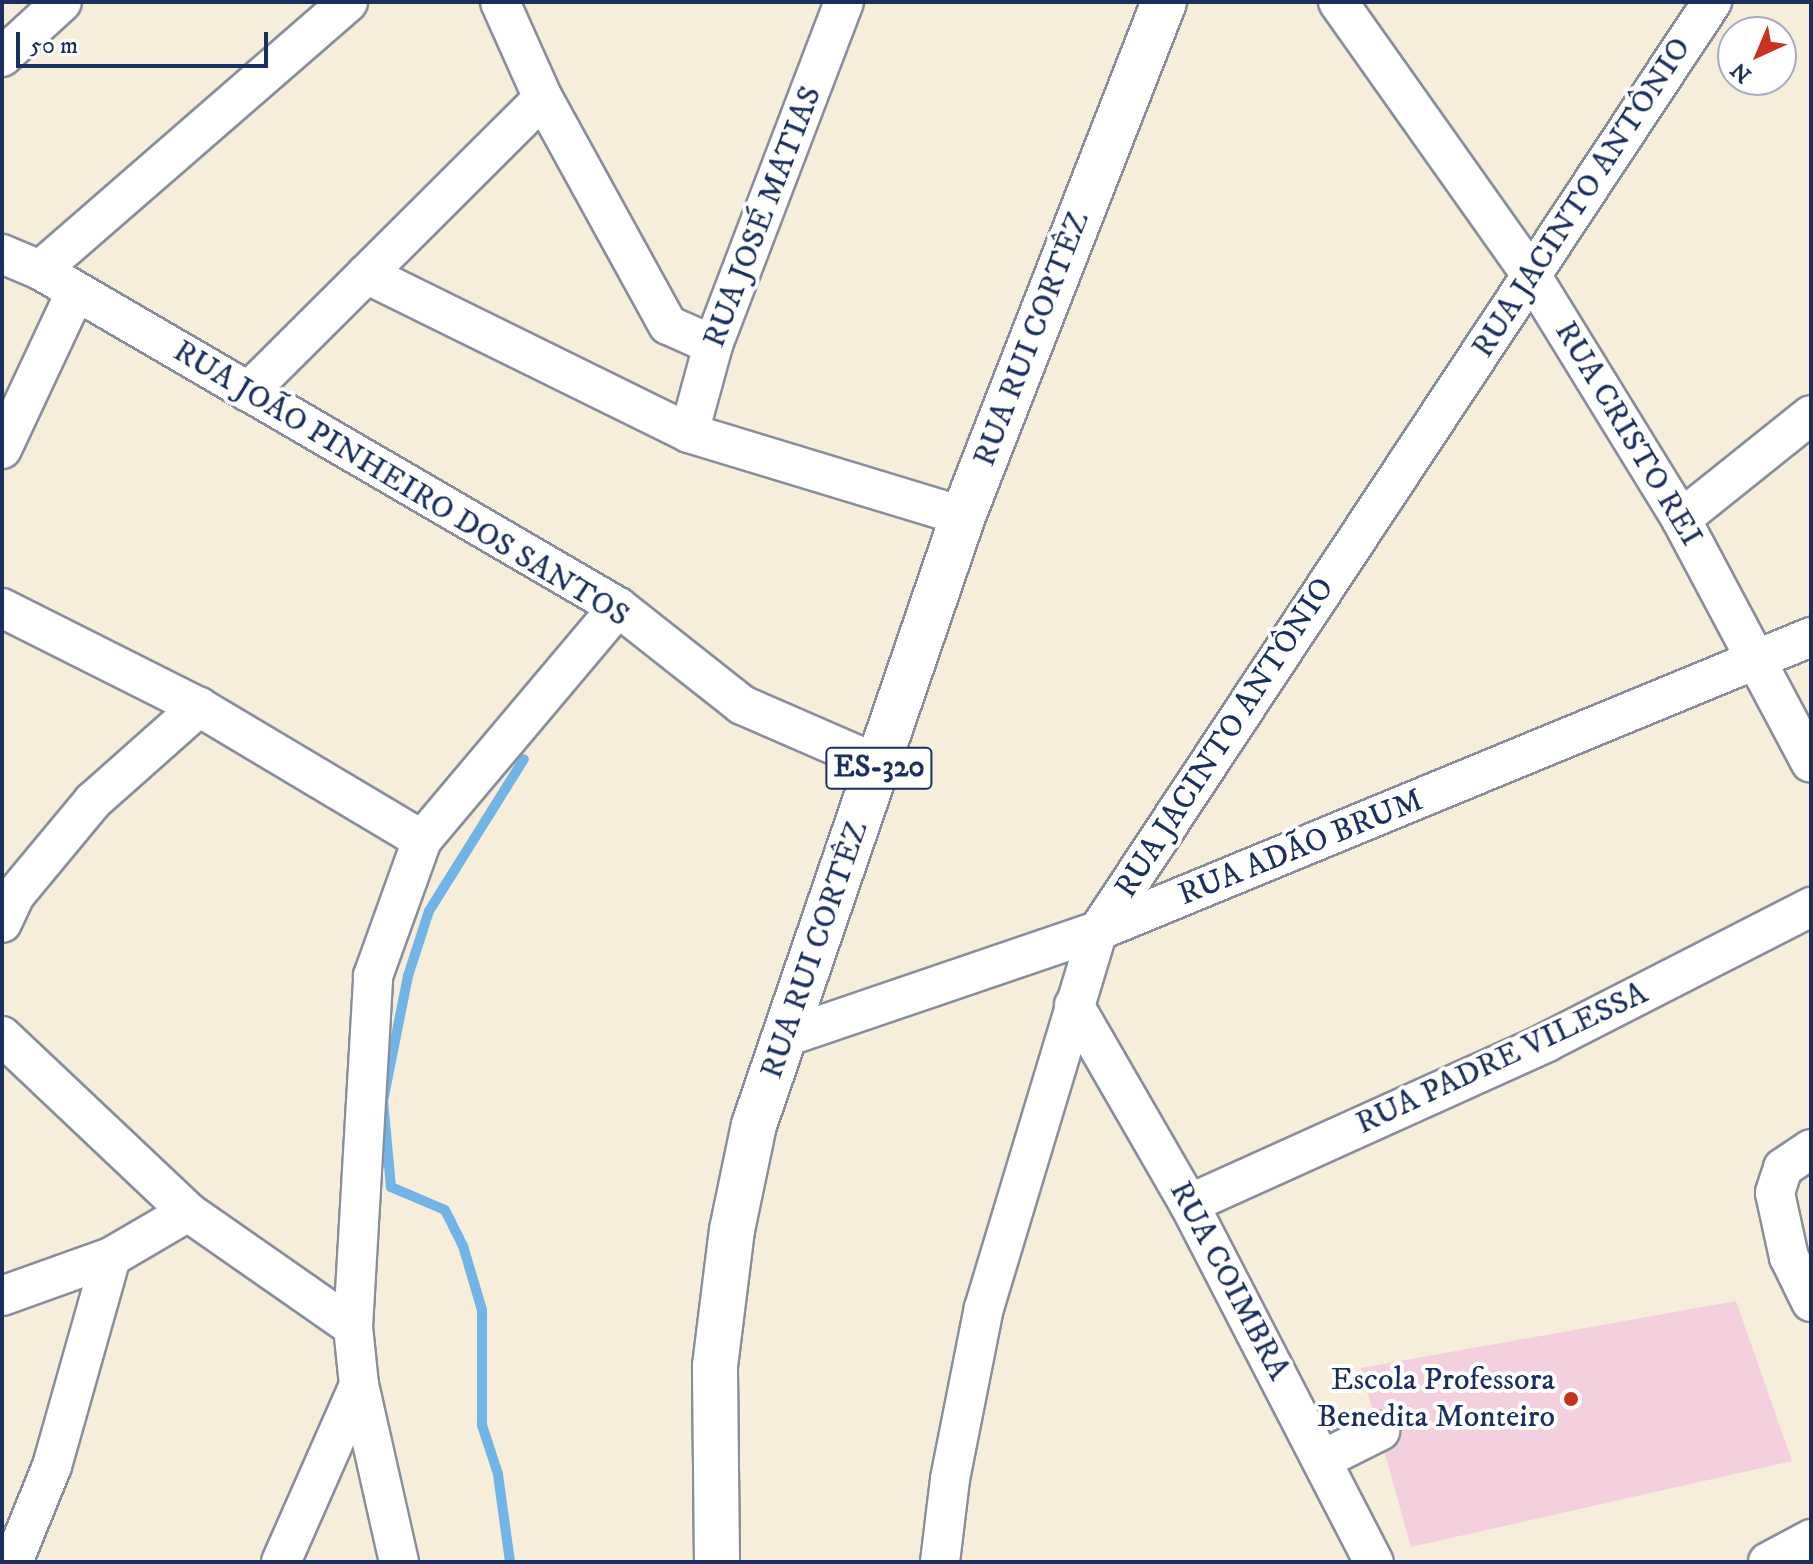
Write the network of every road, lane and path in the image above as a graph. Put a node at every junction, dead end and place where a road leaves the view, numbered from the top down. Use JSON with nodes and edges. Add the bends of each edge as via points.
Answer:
{"nodes":[{"id":1,"x":62,"y":2,"type":"edge"},
{"id":2,"x":348,"y":2,"type":"edge"},
{"id":3,"x":500,"y":2,"type":"edge"},
{"id":4,"x":844,"y":2,"type":"edge"},
{"id":5,"x":1164,"y":2,"type":"edge"},
{"id":6,"x":1338,"y":2,"type":"edge"},
{"id":7,"x":1712,"y":2,"type":"edge"},
{"id":8,"x":2,"y":57,"type":"edge"},
{"id":9,"x":543,"y":98,"type":"junction"},
{"id":10,"x":2,"y":254,"type":"edge"},
{"id":11,"x":40,"y":270,"type":"junction"},
{"id":12,"x":366,"y":274,"type":"junction"},
{"id":13,"x":1531,"y":275,"type":"junction"},
{"id":14,"x":75,"y":293,"type":"junction"},
{"id":15,"x":713,"y":345,"type":"junction"},
{"id":16,"x":248,"y":392,"type":"junction"},
{"id":17,"x":1811,"y":415,"type":"edge"},
{"id":18,"x":689,"y":433,"type":"junction"},
{"id":19,"x":2,"y":449,"type":"edge"},
{"id":20,"x":963,"y":516,"type":"junction"},
{"id":21,"x":1681,"y":519,"type":"junction"},
{"id":22,"x":618,"y":607,"type":"junction"},
{"id":23,"x":2,"y":608,"type":"edge"},
{"id":24,"x":1811,"y":637,"type":"edge"},
{"id":25,"x":1760,"y":659,"type":"junction"},
{"id":26,"x":199,"y":707,"type":"junction"},
{"id":27,"x":1811,"y":763,"type":"edge"},
{"id":28,"x":880,"y":765,"type":"junction"},
{"id":29,"x":422,"y":840,"type":"junction"},
{"id":30,"x":1811,"y":907,"type":"edge"},
{"id":31,"x":2,"y":923,"type":"edge"},
{"id":32,"x":1098,"y":931,"type":"junction"},
{"id":33,"x":1074,"y":1005,"type":"junction"},
{"id":34,"x":2,"y":1036,"type":"edge"},
{"id":35,"x":783,"y":1038,"type":"junction"},
{"id":36,"x":1811,"y":1149,"type":"edge"},
{"id":37,"x":1189,"y":1204,"type":"junction"},
{"id":38,"x":188,"y":1212,"type":"junction"},
{"id":39,"x":111,"y":1257,"type":"junction"},
{"id":40,"x":2,"y":1296,"type":"edge"},
{"id":41,"x":1811,"y":1302,"type":"edge"},
{"id":42,"x":353,"y":1327,"type":"junction"},
{"id":43,"x":359,"y":1385,"type":"junction"},
{"id":44,"x":1380,"y":1431,"type":"dead end"},
{"id":45,"x":1324,"y":1459,"type":"junction"},
{"id":46,"x":1811,"y":1541,"type":"edge"},
{"id":47,"x":1358,"y":1554,"type":"edge"},
{"id":48,"x":13,"y":1562,"type":"edge"},
{"id":49,"x":281,"y":1562,"type":"edge"},
{"id":50,"x":399,"y":1562,"type":"edge"},
{"id":51,"x":717,"y":1562,"type":"edge"},
{"id":52,"x":940,"y":1562,"type":"edge"},
{"id":53,"x":1768,"y":1562,"type":"edge"}],
"edges":[{"from":1,"to":8,"type":"street"},
{"from":2,"to":11,"type":"street"},
{"from":3,"to":9,"type":"street"},
{"from":4,"to":15,"type":"street","name":"RUA JOSÉ MATIAS"},
{"from":5,"to":20,"type":"main road","name":"RUA RUI CORTÊZ","number":"ES-320"},
{"from":6,"to":13,"type":"street","name":"RUA CRISTO REI"},
{"from":7,"to":13,"type":"street","name":"RUA JACINTO ANTÔNIO"},
{"from":9,"to":12,"type":"street"},
{"from":9,"to":15,"type":"street","via":[[668,325]]},
{"from":10,"to":11,"type":"street","name":"RUA JOÃO PINHEIRO DOS SANTOS"},
{"from":11,"to":14,"type":"street","name":"RUA JOÃO PINHEIRO DOS SANTOS"},
{"from":12,"to":16,"type":"street"},
{"from":12,"to":18,"type":"street"},
{"from":13,"to":21,"type":"street","name":"RUA CRISTO REI"},
{"from":13,"to":32,"type":"street","name":"RUA JACINTO ANTÔNIO"},
{"from":14,"to":16,"type":"street","name":"RUA JOÃO PINHEIRO DOS SANTOS"},
{"from":14,"to":19,"type":"street"},
{"from":15,"to":18,"type":"street","name":"RUA JOSÉ MATIAS"},
{"from":16,"to":22,"type":"street","name":"RUA JOÃO PINHEIRO DOS SANTOS"},
{"from":17,"to":21,"type":"street"},
{"from":18,"to":20,"type":"street"},
{"from":20,"to":28,"type":"main road","name":"RUA RUI CORTÊZ","number":"ES-320"},
{"from":21,"to":25,"type":"street","name":"RUA CRISTO REI"},
{"from":22,"to":28,"type":"street","name":"RUA JOÃO PINHEIRO DOS SANTOS","via":[[742,705]]},
{"from":22,"to":29,"type":"street"},
{"from":23,"to":26,"type":"street"},
{"from":24,"to":25,"type":"street","name":"RUA ADÃO BRUM"},
{"from":25,"to":27,"type":"street","name":"RUA CRISTO REI"},
{"from":25,"to":32,"type":"street","name":"RUA ADÃO BRUM"},
{"from":26,"to":29,"type":"street"},
{"from":26,"to":31,"type":"street","via":[[93,801],[15,895]]},
{"from":28,"to":35,"type":"main road","name":"RUA RUI CORTÊZ","number":"ES-320"},
{"from":29,"to":42,"type":"street","via":[[373,976]]},
{"from":30,"to":37,"type":"street","name":"RUA PADRE VILESSA","via":[[1547,1042]]},
{"from":32,"to":33,"type":"street","name":"RUA JACINTO ANTÔNIO"},
{"from":32,"to":35,"type":"street","name":"RUA ADÃO BRUM"},
{"from":33,"to":37,"type":"street","name":"RUA COIMBRA"},
{"from":33,"to":52,"type":"street","name":"RUA JACINTO ANTÔNIO","via":[[984,1308],[950,1479]]},
{"from":34,"to":38,"type":"street"},
{"from":35,"to":51,"type":"main road","name":"RUA RUI CORTÊZ","number":"ES-320","via":[[754,1125],[732,1230],[715,1366]]},
{"from":36,"to":41,"type":"street","via":[[1783,1168],[1775,1193],[1789,1257]]},
{"from":37,"to":45,"type":"street","name":"RUA COIMBRA"},
{"from":38,"to":39,"type":"street"},
{"from":38,"to":42,"type":"street"},
{"from":39,"to":40,"type":"street"},
{"from":39,"to":48,"type":"street","via":[[52,1466]]},
{"from":42,"to":43,"type":"street"},
{"from":43,"to":49,"type":"street"},
{"from":43,"to":50,"type":"street"},
{"from":44,"to":45,"type":"street"},
{"from":45,"to":47,"type":"street","name":"RUA COIMBRA"},
{"from":46,"to":53,"type":"street"}]}
